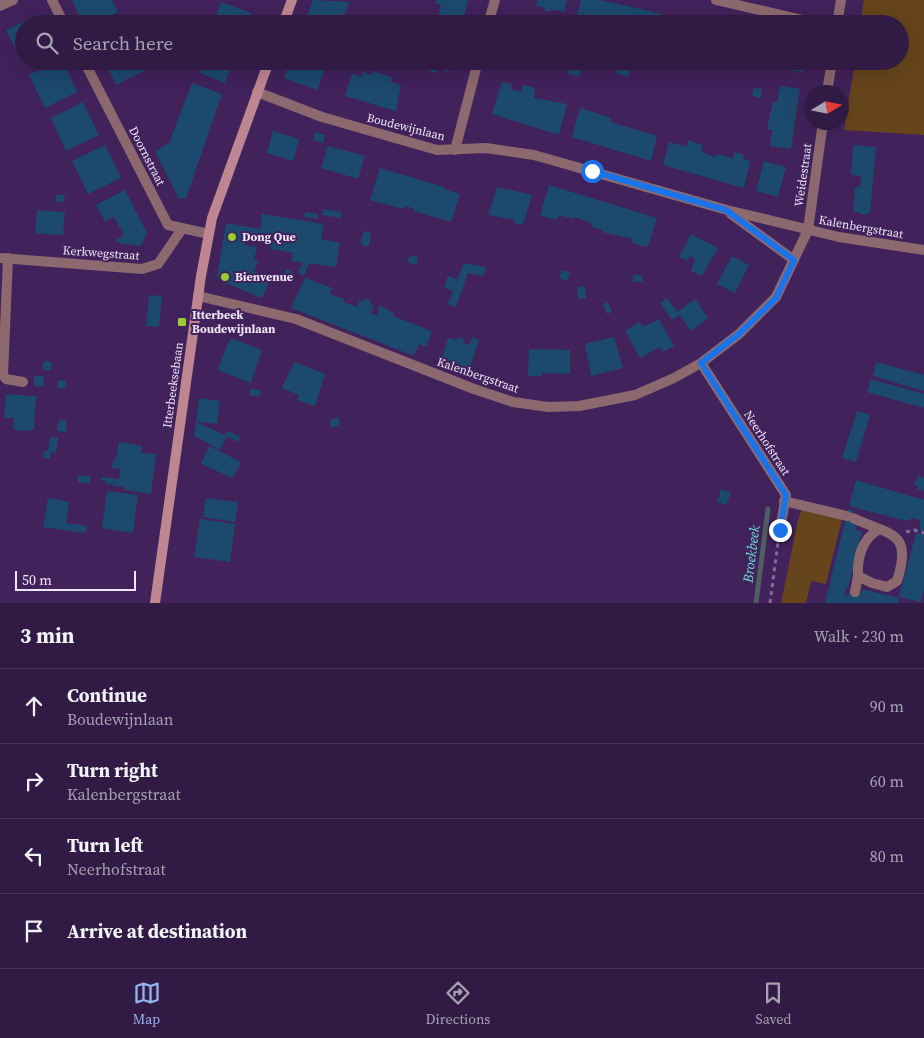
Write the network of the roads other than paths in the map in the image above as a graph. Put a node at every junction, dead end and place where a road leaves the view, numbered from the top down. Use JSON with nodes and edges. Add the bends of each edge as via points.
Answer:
{"nodes":[{"id":1,"x":13,"y":0,"type":"edge"},
{"id":2,"x":52,"y":0,"type":"edge"},
{"id":3,"x":292,"y":0,"type":"edge"},
{"id":4,"x":494,"y":0,"type":"edge"},
{"id":5,"x":716,"y":0,"type":"edge"},
{"id":6,"x":841,"y":0,"type":"edge"},
{"id":7,"x":0,"y":6,"type":"edge"},
{"id":8,"x":60,"y":15,"type":"edge"},
{"id":9,"x":286,"y":15,"type":"edge"},
{"id":10,"x":490,"y":15,"type":"edge"},
{"id":11,"x":781,"y":15,"type":"edge"},
{"id":12,"x":838,"y":15,"type":"edge"},
{"id":13,"x":89,"y":70,"type":"edge"},
{"id":14,"x":266,"y":70,"type":"edge"},
{"id":15,"x":476,"y":70,"type":"edge"},
{"id":16,"x":831,"y":70,"type":"edge"},
{"id":17,"x":828,"y":85,"type":"edge"},
{"id":18,"x":257,"y":92,"type":"junction"},
{"id":19,"x":822,"y":130,"type":"edge"},
{"id":20,"x":455,"y":150,"type":"junction"},
{"id":21,"x":726,"y":210,"type":"junction"},
{"id":22,"x":182,"y":229,"type":"junction"},
{"id":23,"x":808,"y":230,"type":"junction"},
{"id":24,"x":209,"y":234,"type":"junction"},
{"id":25,"x":924,"y":250,"type":"edge"},
{"id":26,"x":4,"y":258,"type":"edge"},
{"id":27,"x":794,"y":260,"type":"junction"},
{"id":28,"x":198,"y":296,"type":"junction"},
{"id":29,"x":701,"y":363,"type":"junction"},
{"id":30,"x":23,"y":382,"type":"dead end"},
{"id":31,"x":784,"y":501,"type":"junction"},
{"id":32,"x":780,"y":530,"type":"road end"},
{"id":33,"x":878,"y":530,"type":"junction"},
{"id":34,"x":858,"y":576,"type":"junction"},
{"id":35,"x":855,"y":592,"type":"dead end"},
{"id":36,"x":155,"y":603,"type":"edge"}],
"edges":[{"from":1,"to":7,"type":"street"},
{"from":2,"to":8,"type":"street"},
{"from":3,"to":9,"type":"main road"},
{"from":4,"to":10,"type":"street"},
{"from":5,"to":11,"type":"street"},
{"from":6,"to":12,"type":"street"},
{"from":13,"to":22,"type":"street","name":"Doornstraat","via":[[168,225]]},
{"from":14,"to":18,"type":"main road","name":"Itterbeeksebaan"},
{"from":15,"to":20,"type":"street"},
{"from":16,"to":17,"type":"street"},
{"from":18,"to":20,"type":"street","name":"Boudewijnlaan","via":[[322,117],[437,150]]},
{"from":18,"to":24,"type":"main road","name":"Itterbeeksebaan"},
{"from":19,"to":23,"type":"street","name":"Weidestraat"},
{"from":20,"to":21,"type":"street","name":"Boudewijnlaan","via":[[486,148],[534,155]]},
{"from":21,"to":23,"type":"street","name":"Boudewijnlaan"},
{"from":21,"to":27,"type":"street","name":"Boudewijnlaan"},
{"from":22,"to":24,"type":"street","name":"Doornstraat"},
{"from":22,"to":26,"type":"street","name":"Kerkwegstraat","via":[[158,264],[142,269]]},
{"from":23,"to":25,"type":"street","name":"Kalenbergstraat"},
{"from":23,"to":27,"type":"street","name":"Kalenbergstraat"},
{"from":24,"to":28,"type":"main road","name":"Itterbeeksebaan"},
{"from":26,"to":30,"type":"street","via":[[3,375],[6,379]]},
{"from":27,"to":29,"type":"street","name":"Kalenbergstraat","via":[[776,298],[739,334]]},
{"from":28,"to":29,"type":"street","name":"Kalenbergstraat","via":[[296,319],[474,390],[534,405],[580,406],[635,395]]},
{"from":28,"to":36,"type":"main road","name":"Itterbeeksebaan"},
{"from":29,"to":31,"type":"street","name":"Neerhofstraat","via":[[786,495]]},
{"from":31,"to":32,"type":"street","name":"Neerhofstraat"},
{"from":31,"to":33,"type":"street","via":[[850,517]]},
{"from":33,"to":34,"type":"street","via":[[868,535],[863,544]]},
{"from":33,"to":34,"type":"street","via":[[896,537],[902,546],[903,562],[897,582],[887,587]]},
{"from":34,"to":35,"type":"street"}]}
